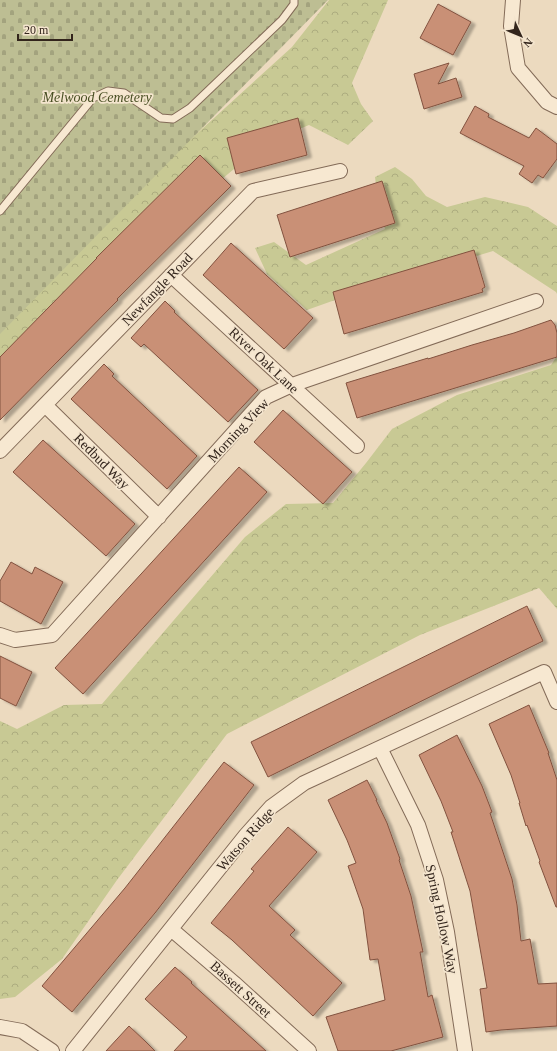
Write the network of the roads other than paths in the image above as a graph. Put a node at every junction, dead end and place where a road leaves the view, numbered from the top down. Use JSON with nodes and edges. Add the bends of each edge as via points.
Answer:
{"nodes":[{"id":1,"x":294,"y":0,"type":"edge"},
{"id":2,"x":513,"y":0,"type":"edge"},
{"id":3,"x":557,"y":107,"type":"edge"},
{"id":4,"x":340,"y":171,"type":"dead end"},
{"id":5,"x":0,"y":211,"type":"edge"},
{"id":6,"x":171,"y":274,"type":"junction"},
{"id":7,"x":536,"y":301,"type":"dead end"},
{"id":8,"x":292,"y":385,"type":"junction"},
{"id":9,"x":45,"y":405,"type":"junction"},
{"id":10,"x":357,"y":446,"type":"dead end"},
{"id":11,"x":0,"y":451,"type":"edge"},
{"id":12,"x":159,"y":517,"type":"junction"},
{"id":13,"x":0,"y":635,"type":"edge"},
{"id":14,"x":557,"y":702,"type":"edge"},
{"id":15,"x":380,"y":748,"type":"junction"},
{"id":16,"x":171,"y":929,"type":"junction"},
{"id":17,"x":0,"y":1027,"type":"edge"},
{"id":18,"x":52,"y":1051,"type":"edge"},
{"id":19,"x":73,"y":1051,"type":"edge"},
{"id":20,"x":309,"y":1051,"type":"edge"},
{"id":21,"x":465,"y":1051,"type":"edge"}],
"edges":[{"from":1,"to":5,"type":"lane","via":[[294,4],[282,20],[190,108],[173,119],[161,118],[124,93],[108,91],[93,98]]},
{"from":2,"to":3,"type":"street","via":[[511,26],[518,68],[547,102]]},
{"from":4,"to":6,"type":"street","name":"Newfangle Road","via":[[253,191]]},
{"from":6,"to":8,"type":"street","name":"River Oak Lane"},
{"from":6,"to":9,"type":"street","name":"Newfangle Road"},
{"from":7,"to":8,"type":"street","name":"Morning View"},
{"from":8,"to":10,"type":"street","name":"River Oak Lane"},
{"from":8,"to":12,"type":"street","name":"Morning View","via":[[266,397]]},
{"from":9,"to":11,"type":"street","name":"Newfangle Road"},
{"from":9,"to":12,"type":"street","name":"Redbud Way"},
{"from":12,"to":13,"type":"street","name":"Morning View","via":[[52,635],[15,640]]},
{"from":14,"to":15,"type":"street","name":"Watson Ridge","via":[[544,672]]},
{"from":15,"to":16,"type":"street","name":"Watson Ridge","via":[[304,783],[271,807],[246,834]]},
{"from":15,"to":21,"type":"street","name":"Spring Hollow Way","via":[[418,825],[436,880],[447,932]]},
{"from":16,"to":19,"type":"street","name":"Watson Ridge"},
{"from":16,"to":20,"type":"street","name":"Bassett Street"},
{"from":17,"to":18,"type":"street","via":[[22,1031]]}]}
